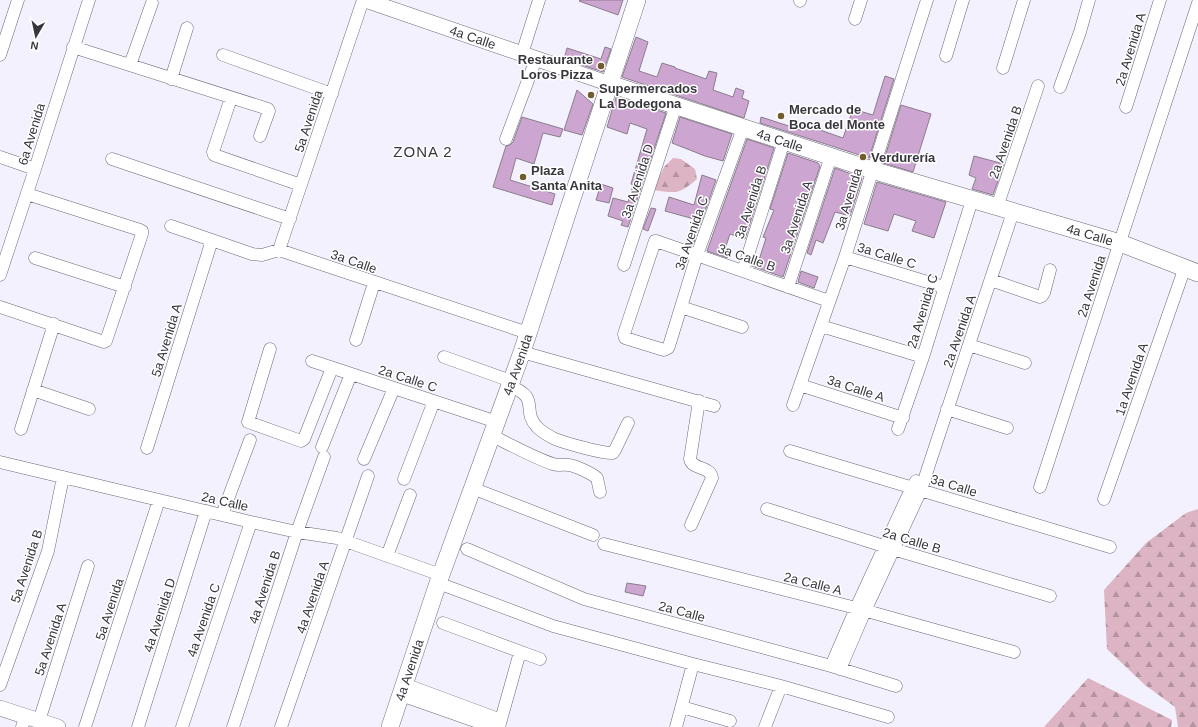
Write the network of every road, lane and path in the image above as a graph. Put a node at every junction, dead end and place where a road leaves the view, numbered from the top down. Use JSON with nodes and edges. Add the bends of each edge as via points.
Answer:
{"nodes":[{"id":1,"x":18,"y":0,"type":"edge"},
{"id":2,"x":88,"y":0,"type":"edge"},
{"id":3,"x":364,"y":0,"type":"edge"},
{"id":4,"x":539,"y":0,"type":"edge"},
{"id":5,"x":637,"y":0,"type":"edge"},
{"id":6,"x":861,"y":0,"type":"edge"},
{"id":7,"x":927,"y":0,"type":"edge"},
{"id":8,"x":963,"y":0,"type":"edge"},
{"id":9,"x":1024,"y":0,"type":"edge"},
{"id":10,"x":1090,"y":0,"type":"edge"},
{"id":11,"x":1160,"y":0,"type":"edge"},
{"id":12,"x":152,"y":3,"type":"dead end"},
{"id":13,"x":1198,"y":3,"type":"edge"},
{"id":14,"x":855,"y":19,"type":"dead end"},
{"id":15,"x":187,"y":28,"type":"dead end"},
{"id":16,"x":73,"y":46,"type":"junction"},
{"id":17,"x":0,"y":55,"type":"edge"},
{"id":18,"x":223,"y":56,"type":"dead end"},
{"id":19,"x":529,"y":56,"type":"junction"},
{"id":20,"x":946,"y":56,"type":"dead end"},
{"id":21,"x":130,"y":65,"type":"junction"},
{"id":22,"x":1002,"y":68,"type":"dead end"},
{"id":23,"x":171,"y":78,"type":"junction"},
{"id":24,"x":610,"y":84,"type":"junction"},
{"id":25,"x":1038,"y":86,"type":"dead end"},
{"id":26,"x":1060,"y":87,"type":"dead end"},
{"id":27,"x":332,"y":94,"type":"junction"},
{"id":28,"x":231,"y":98,"type":"junction"},
{"id":29,"x":676,"y":105,"type":"junction"},
{"id":30,"x":1126,"y":107,"type":"dead end"},
{"id":31,"x":743,"y":128,"type":"junction"},
{"id":32,"x":260,"y":136,"type":"dead end"},
{"id":33,"x":506,"y":139,"type":"dead end"},
{"id":34,"x":784,"y":141,"type":"junction"},
{"id":35,"x":831,"y":156,"type":"junction"},
{"id":36,"x":0,"y":157,"type":"edge"},
{"id":37,"x":112,"y":160,"type":"dead end"},
{"id":38,"x":35,"y":169,"type":"junction"},
{"id":39,"x":872,"y":170,"type":"junction"},
{"id":40,"x":301,"y":185,"type":"junction"},
{"id":41,"x":27,"y":194,"type":"junction"},
{"id":42,"x":972,"y":200,"type":"junction"},
{"id":43,"x":997,"y":207,"type":"junction"},
{"id":44,"x":1013,"y":212,"type":"junction"},
{"id":45,"x":290,"y":219,"type":"junction"},
{"id":46,"x":171,"y":226,"type":"dead end"},
{"id":47,"x":212,"y":240,"type":"junction"},
{"id":48,"x":1120,"y":243,"type":"junction"},
{"id":49,"x":279,"y":250,"type":"junction"},
{"id":50,"x":697,"y":255,"type":"junction"},
{"id":51,"x":845,"y":257,"type":"junction"},
{"id":52,"x":35,"y":258,"type":"dead end"},
{"id":53,"x":624,"y":265,"type":"dead end"},
{"id":54,"x":1050,"y":270,"type":"dead end"},
{"id":55,"x":1191,"y":270,"type":"edge"},
{"id":56,"x":743,"y":271,"type":"junction"},
{"id":57,"x":0,"y":275,"type":"edge"},
{"id":58,"x":991,"y":280,"type":"junction"},
{"id":59,"x":374,"y":283,"type":"junction"},
{"id":60,"x":124,"y":287,"type":"junction"},
{"id":61,"x":788,"y":287,"type":"junction"},
{"id":62,"x":944,"y":287,"type":"junction"},
{"id":63,"x":829,"y":301,"type":"junction"},
{"id":64,"x":0,"y":307,"type":"edge"},
{"id":65,"x":681,"y":307,"type":"junction"},
{"id":66,"x":54,"y":324,"type":"junction"},
{"id":67,"x":821,"y":326,"type":"junction"},
{"id":68,"x":742,"y":327,"type":"dead end"},
{"id":69,"x":528,"y":333,"type":"junction"},
{"id":70,"x":356,"y":340,"type":"dead end"},
{"id":71,"x":969,"y":345,"type":"junction"},
{"id":72,"x":668,"y":348,"type":"joint"},
{"id":73,"x":270,"y":349,"type":"dead end"},
{"id":74,"x":522,"y":352,"type":"junction"},
{"id":75,"x":444,"y":357,"type":"dead end"},
{"id":76,"x":923,"y":357,"type":"junction"},
{"id":77,"x":312,"y":360,"type":"dead end"},
{"id":78,"x":1024,"y":363,"type":"dead end"},
{"id":79,"x":332,"y":368,"type":"junction"},
{"id":80,"x":351,"y":374,"type":"junction"},
{"id":81,"x":511,"y":384,"type":"junction"},
{"id":82,"x":800,"y":385,"type":"junction"},
{"id":83,"x":394,"y":388,"type":"junction"},
{"id":84,"x":33,"y":390,"type":"junction"},
{"id":85,"x":434,"y":401,"type":"junction"},
{"id":86,"x":699,"y":401,"type":"junction"},
{"id":87,"x":793,"y":405,"type":"dead end"},
{"id":88,"x":714,"y":406,"type":"dead end"},
{"id":89,"x":89,"y":409,"type":"dead end"},
{"id":90,"x":947,"y":409,"type":"junction"},
{"id":91,"x":628,"y":423,"type":"dead end"},
{"id":92,"x":900,"y":424,"type":"joint"},
{"id":93,"x":1007,"y":428,"type":"dead end"},
{"id":94,"x":21,"y":429,"type":"dead end"},
{"id":95,"x":494,"y":429,"type":"junction"},
{"id":96,"x":250,"y":440,"type":"dead end"},
{"id":97,"x":147,"y":448,"type":"dead end"},
{"id":98,"x":790,"y":451,"type":"dead end"},
{"id":99,"x":364,"y":459,"type":"dead end"},
{"id":100,"x":0,"y":463,"type":"edge"},
{"id":101,"x":368,"y":476,"type":"dead end"},
{"id":102,"x":63,"y":477,"type":"junction"},
{"id":103,"x":404,"y":479,"type":"dead end"},
{"id":104,"x":1040,"y":487,"type":"dead end"},
{"id":105,"x":472,"y":488,"type":"junction"},
{"id":106,"x":917,"y":489,"type":"junction"},
{"id":107,"x":600,"y":492,"type":"dead end"},
{"id":108,"x":410,"y":495,"type":"dead end"},
{"id":109,"x":1104,"y":499,"type":"dead end"},
{"id":110,"x":159,"y":500,"type":"junction"},
{"id":111,"x":767,"y":509,"type":"dead end"},
{"id":112,"x":206,"y":511,"type":"junction"},
{"id":113,"x":222,"y":515,"type":"junction"},
{"id":114,"x":251,"y":522,"type":"junction"},
{"id":115,"x":691,"y":525,"type":"dead end"},
{"id":116,"x":297,"y":532,"type":"junction"},
{"id":117,"x":593,"y":535,"type":"dead end"},
{"id":118,"x":346,"y":541,"type":"junction"},
{"id":119,"x":604,"y":544,"type":"dead end"},
{"id":120,"x":889,"y":547,"type":"junction"},
{"id":121,"x":1110,"y":547,"type":"dead end"},
{"id":122,"x":467,"y":548,"type":"dead end"},
{"id":123,"x":387,"y":556,"type":"junction"},
{"id":124,"x":88,"y":566,"type":"dead end"},
{"id":125,"x":440,"y":579,"type":"junction"},
{"id":126,"x":1050,"y":596,"type":"dead end"},
{"id":127,"x":860,"y":610,"type":"junction"},
{"id":128,"x":443,"y":623,"type":"dead end"},
{"id":129,"x":520,"y":652,"type":"junction"},
{"id":130,"x":1014,"y":652,"type":"dead end"},
{"id":131,"x":540,"y":659,"type":"dead end"},
{"id":132,"x":693,"y":664,"type":"junction"},
{"id":133,"x":836,"y":668,"type":"junction"},
{"id":134,"x":0,"y":685,"type":"edge"},
{"id":135,"x":782,"y":686,"type":"junction"},
{"id":136,"x":896,"y":686,"type":"dead end"},
{"id":137,"x":403,"y":689,"type":"junction"},
{"id":138,"x":682,"y":707,"type":"junction"},
{"id":139,"x":0,"y":708,"type":"edge"},
{"id":140,"x":888,"y":717,"type":"dead end"},
{"id":141,"x":29,"y":721,"type":"edge"},
{"id":142,"x":730,"y":721,"type":"dead end"},
{"id":143,"x":497,"y":725,"type":"edge"},
{"id":144,"x":58,"y":727,"type":"edge"},
{"id":145,"x":86,"y":727,"type":"edge"},
{"id":146,"x":138,"y":727,"type":"edge"},
{"id":147,"x":182,"y":727,"type":"edge"},
{"id":148,"x":233,"y":727,"type":"edge"},
{"id":149,"x":281,"y":727,"type":"edge"},
{"id":150,"x":390,"y":727,"type":"edge"},
{"id":151,"x":676,"y":727,"type":"edge"},
{"id":152,"x":765,"y":727,"type":"edge"}],
"edges":[{"from":1,"to":17,"type":"street"},
{"from":2,"to":16,"type":"street","name":"6a Avenida"},
{"from":3,"to":19,"type":"street","name":"4a Calle"},
{"from":3,"to":27,"type":"street","name":"5a Avenida"},
{"from":4,"to":19,"type":"street"},
{"from":5,"to":24,"type":"main road","name":"4a Avenida"},
{"from":6,"to":14,"type":"street"},
{"from":7,"to":39,"type":"street","name":"3a Avenida"},
{"from":8,"to":20,"type":"street"},
{"from":9,"to":22,"type":"street"},
{"from":10,"to":26,"type":"street"},
{"from":11,"to":30,"type":"street","name":"2a Avenida A"},
{"from":12,"to":21,"type":"street"},
{"from":13,"to":48,"type":"street","name":"2a Avenida"},
{"from":15,"to":23,"type":"street"},
{"from":16,"to":21,"type":"street"},
{"from":16,"to":38,"type":"street","name":"6a Avenida"},
{"from":18,"to":27,"type":"street"},
{"from":19,"to":24,"type":"street","name":"4a Calle"},
{"from":19,"to":33,"type":"street"},
{"from":21,"to":23,"type":"street"},
{"from":23,"to":28,"type":"street"},
{"from":24,"to":29,"type":"main road","name":"4a Calle"},
{"from":24,"to":69,"type":"main road","name":"4a Avenida"},
{"from":25,"to":43,"type":"street","name":"2a Avenida B"},
{"from":27,"to":40,"type":"street","name":"5a Avenida"},
{"from":28,"to":32,"type":"street","via":[[269,110]]},
{"from":28,"to":40,"type":"street","via":[[214,155]]},
{"from":29,"to":31,"type":"main road","name":"4a Calle"},
{"from":29,"to":53,"type":"street","name":"3a Avenida D"},
{"from":31,"to":34,"type":"main road","name":"4a Calle"},
{"from":31,"to":50,"type":"street","name":"3a Avenida C"},
{"from":34,"to":35,"type":"main road","name":"4a Calle"},
{"from":34,"to":56,"type":"street","name":"3a Avenida B"},
{"from":35,"to":39,"type":"main road","name":"4a Calle"},
{"from":35,"to":61,"type":"street","name":"3a Avenida A"},
{"from":36,"to":38,"type":"street"},
{"from":37,"to":45,"type":"street"},
{"from":38,"to":41,"type":"street","name":"6a Avenida"},
{"from":39,"to":42,"type":"main road","name":"4a Calle"},
{"from":39,"to":51,"type":"street","name":"3a Avenida"},
{"from":40,"to":45,"type":"street","name":"5a Avenida"},
{"from":41,"to":57,"type":"street","name":"6a Avenida"},
{"from":41,"to":60,"type":"street","via":[[142,231]]},
{"from":42,"to":43,"type":"main road","name":"4a Calle"},
{"from":42,"to":62,"type":"street","name":"2a Avenida C"},
{"from":43,"to":44,"type":"main road","name":"4a Calle"},
{"from":44,"to":48,"type":"main road","name":"4a Calle"},
{"from":44,"to":58,"type":"street","name":"2a Avenida A"},
{"from":45,"to":49,"type":"street","name":"5a Avenida"},
{"from":46,"to":47,"type":"street"},
{"from":47,"to":49,"type":"street","via":[[262,256]]},
{"from":47,"to":97,"type":"street","name":"5a Avenida A"},
{"from":48,"to":55,"type":"main road","name":"4a Calle"},
{"from":48,"to":104,"type":"street","name":"2a Avenida"},
{"from":49,"to":59,"type":"street","name":"3a Calle"},
{"from":50,"to":56,"type":"street","name":"3a Calle B"},
{"from":50,"to":65,"type":"street","name":"3a Avenida C"},
{"from":50,"to":72,"type":"street","name":"3a Calle B","via":[[655,241],[624,334],[629,340],[664,350]]},
{"from":51,"to":62,"type":"street","name":"3a Calle C"},
{"from":51,"to":63,"type":"street","name":"3a Avenida"},
{"from":52,"to":60,"type":"street"},
{"from":54,"to":58,"type":"street","via":[[1044,293],[1040,297]]},
{"from":55,"to":109,"type":"street","name":"1a Avenida A"},
{"from":56,"to":61,"type":"street","name":"3a Calle B"},
{"from":58,"to":71,"type":"street","name":"2a Avenida A"},
{"from":59,"to":69,"type":"street","name":"3a Calle"},
{"from":59,"to":70,"type":"street"},
{"from":60,"to":66,"type":"street","via":[[106,341]]},
{"from":61,"to":63,"type":"street","name":"3a Calle B"},
{"from":62,"to":76,"type":"street","name":"2a Avenida C"},
{"from":63,"to":67,"type":"street","name":"3a Avenida"},
{"from":64,"to":66,"type":"street"},
{"from":65,"to":68,"type":"street"},
{"from":65,"to":72,"type":"street","name":"3a Avenida C"},
{"from":66,"to":84,"type":"street"},
{"from":67,"to":76,"type":"street"},
{"from":67,"to":82,"type":"street","name":"3a Avenida"},
{"from":69,"to":74,"type":"main road","name":"4a Avenida"},
{"from":71,"to":78,"type":"street"},
{"from":71,"to":90,"type":"street","name":"2a Avenida A"},
{"from":73,"to":79,"type":"street","via":[[248,422],[301,441]]},
{"from":74,"to":81,"type":"main road","name":"4a Avenida"},
{"from":74,"to":86,"type":"street"},
{"from":75,"to":81,"type":"street"},
{"from":76,"to":92,"type":"street","name":"2a Avenida C"},
{"from":77,"to":79,"type":"street","name":"2a Calle C"},
{"from":79,"to":80,"type":"street","name":"2a Calle C"},
{"from":80,"to":83,"type":"street","name":"2a Calle C"},
{"from":80,"to":116,"type":"street","name":"4a Avenida B"},
{"from":81,"to":91,"type":"street","via":[[528,398],[530,413],[536,426],[555,439],[612,453]]},
{"from":81,"to":95,"type":"main road","name":"4a Avenida"},
{"from":82,"to":87,"type":"street","name":"3a Avenida"},
{"from":82,"to":92,"type":"street","name":"3a Calle A"},
{"from":83,"to":85,"type":"street","name":"2a Calle C"},
{"from":83,"to":99,"type":"street"},
{"from":84,"to":89,"type":"street"},
{"from":84,"to":94,"type":"street"},
{"from":85,"to":95,"type":"street","name":"2a Calle C"},
{"from":85,"to":103,"type":"street"},
{"from":86,"to":88,"type":"street"},
{"from":86,"to":115,"type":"street","via":[[690,459],[693,465],[709,471],[712,478]]},
{"from":90,"to":93,"type":"street"},
{"from":90,"to":106,"type":"street","name":"2a Avenida A","via":[[931,459]]},
{"from":95,"to":105,"type":"main road","name":"4a Avenida"},
{"from":95,"to":107,"type":"street","name":"2a Calle C","via":[[535,457],[554,465],[569,465],[597,478]]},
{"from":96,"to":113,"type":"street"},
{"from":98,"to":106,"type":"street","name":"3a Calle"},
{"from":100,"to":102,"type":"street","name":"2a Calle"},
{"from":101,"to":118,"type":"street","name":"4a Avenida A"},
{"from":102,"to":110,"type":"street","name":"2a Calle"},
{"from":102,"to":134,"type":"street","name":"5a Avenida B","via":[[48,551]]},
{"from":105,"to":117,"type":"street"},
{"from":105,"to":125,"type":"main road","name":"4a Avenida"},
{"from":106,"to":120,"type":"street","name":"2a Avenida A"},
{"from":106,"to":121,"type":"street","name":"3a Calle"},
{"from":108,"to":123,"type":"street"},
{"from":110,"to":112,"type":"street","name":"2a Calle"},
{"from":110,"to":145,"type":"street","name":"5a Avenida"},
{"from":111,"to":120,"type":"street","name":"2a Calle B"},
{"from":112,"to":113,"type":"street","name":"2a Calle"},
{"from":112,"to":146,"type":"street","name":"4a Avenida D"},
{"from":113,"to":114,"type":"street","name":"2a Calle"},
{"from":114,"to":116,"type":"street","name":"2a Calle"},
{"from":114,"to":147,"type":"street","name":"4a Avenida C"},
{"from":116,"to":118,"type":"street","name":"2a Calle"},
{"from":116,"to":148,"type":"street","name":"4a Avenida B"},
{"from":118,"to":123,"type":"street","name":"2a Calle"},
{"from":118,"to":149,"type":"street","name":"4a Avenida A"},
{"from":119,"to":127,"type":"street","name":"2a Calle A"},
{"from":120,"to":126,"type":"street","name":"2a Calle B"},
{"from":120,"to":127,"type":"street","name":"2a Avenida A"},
{"from":122,"to":133,"type":"street","name":"2a Calle","via":[[584,599]]},
{"from":123,"to":125,"type":"street","name":"2a Calle"},
{"from":124,"to":141,"type":"street","name":"5a Avenida A"},
{"from":125,"to":132,"type":"street","name":"2a Calle","via":[[553,626]]},
{"from":125,"to":137,"type":"main road","name":"4a Avenida"},
{"from":127,"to":130,"type":"street","name":"2a Calle A"},
{"from":127,"to":133,"type":"street","name":"2a Avenida A"},
{"from":128,"to":129,"type":"street"},
{"from":129,"to":131,"type":"street"},
{"from":129,"to":143,"type":"street"},
{"from":132,"to":135,"type":"street","name":"2a Calle"},
{"from":132,"to":138,"type":"street"},
{"from":133,"to":136,"type":"street","name":"2a Calle"},
{"from":135,"to":140,"type":"street","name":"2a Calle"},
{"from":135,"to":152,"type":"street"},
{"from":137,"to":143,"type":"street"},
{"from":137,"to":150,"type":"main road","name":"4a Avenida"},
{"from":138,"to":142,"type":"street"},
{"from":138,"to":151,"type":"street"},
{"from":139,"to":141,"type":"street"},
{"from":141,"to":144,"type":"street"}]}
